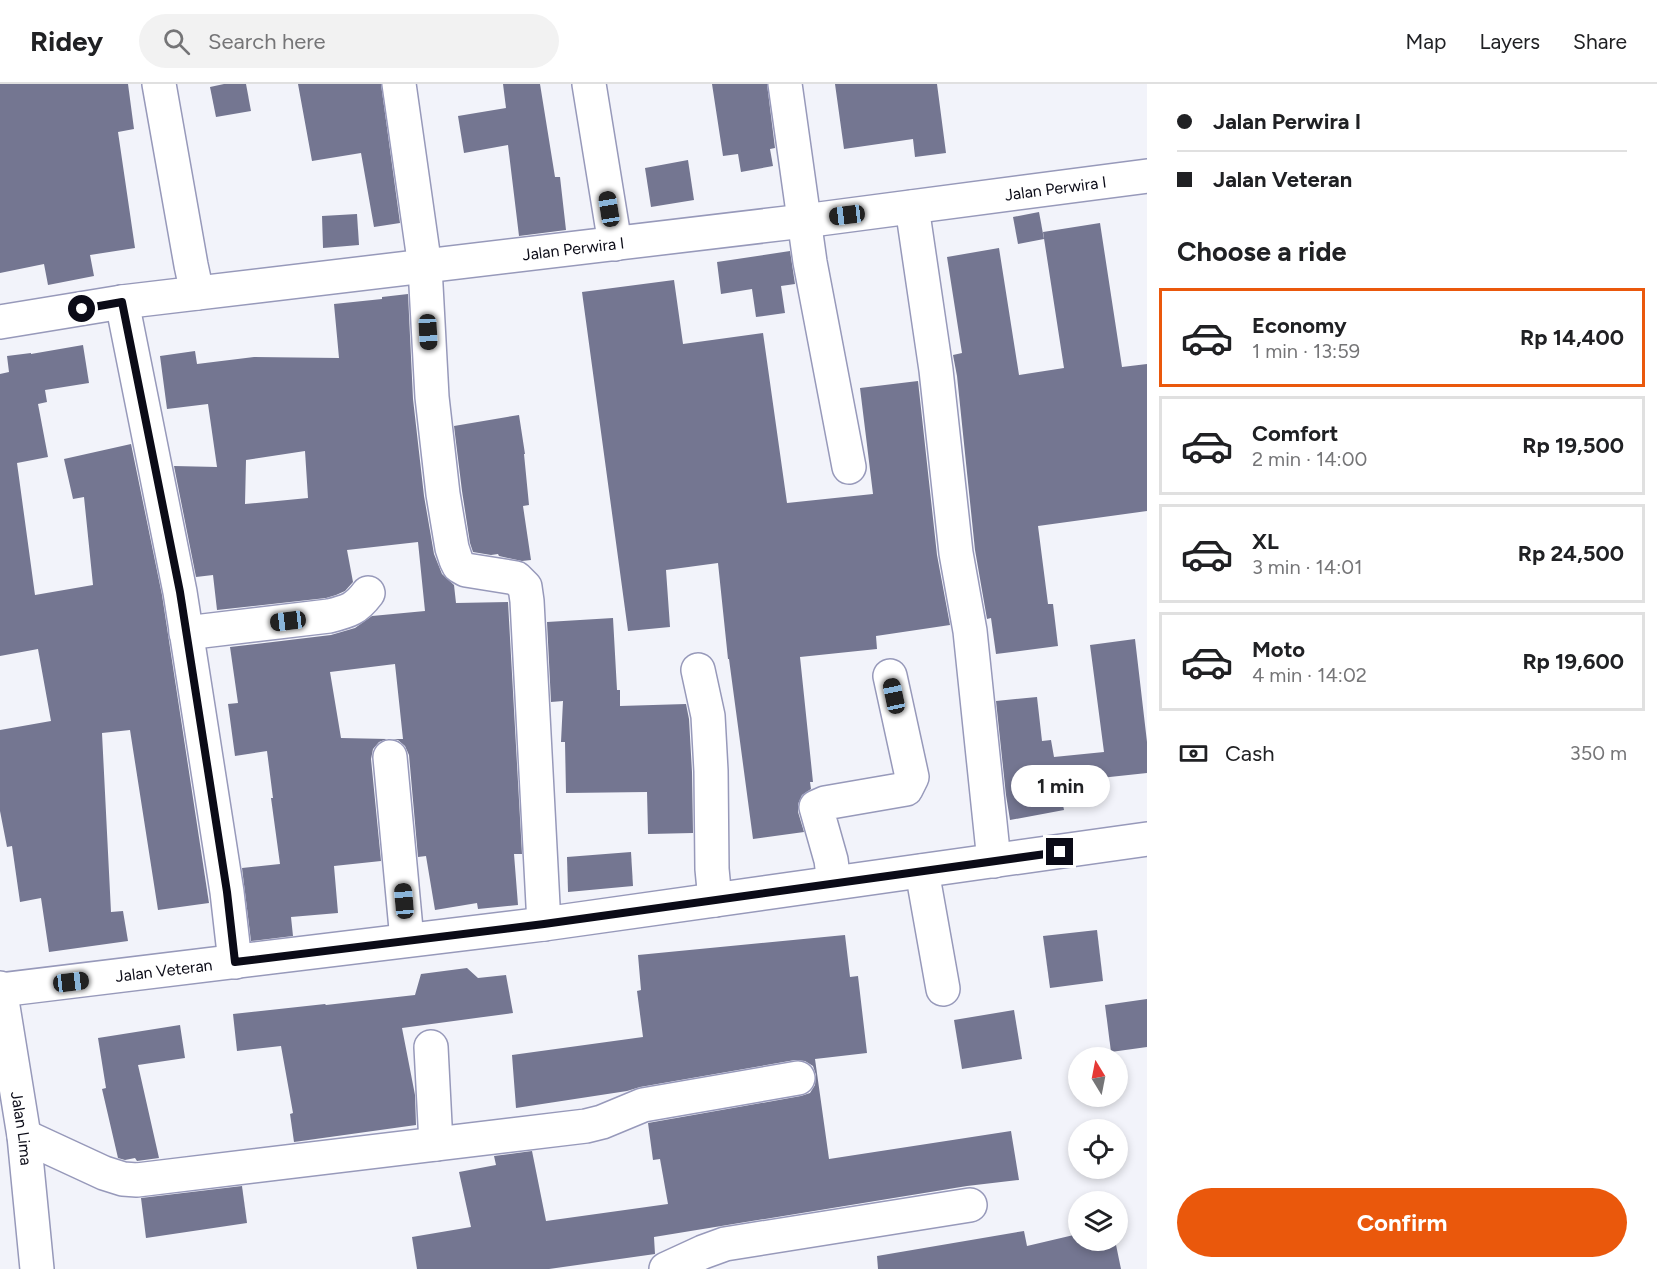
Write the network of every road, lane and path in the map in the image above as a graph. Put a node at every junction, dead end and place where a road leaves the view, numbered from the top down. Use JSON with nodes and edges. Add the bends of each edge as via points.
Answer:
{"nodes":[{"id":1,"x":159,"y":84,"type":"edge"},
{"id":2,"x":399,"y":84,"type":"edge"},
{"id":3,"x":589,"y":84,"type":"edge"},
{"id":4,"x":785,"y":84,"type":"edge"},
{"id":5,"x":1147,"y":176,"type":"edge"},
{"id":6,"x":912,"y":207,"type":"junction"},
{"id":7,"x":804,"y":221,"type":"junction"},
{"id":8,"x":615,"y":244,"type":"junction"},
{"id":9,"x":425,"y":267,"type":"junction"},
{"id":10,"x":197,"y":293,"type":"junction"},
{"id":11,"x":122,"y":302,"type":"junction"},
{"id":12,"x":0,"y":322,"type":"edge"},
{"id":13,"x":849,"y":467,"type":"dead end"},
{"id":14,"x":368,"y":593,"type":"dead end"},
{"id":15,"x":186,"y":633,"type":"junction"},
{"id":16,"x":698,"y":670,"type":"dead end"},
{"id":17,"x":890,"y":676,"type":"dead end"},
{"id":18,"x":390,"y":757,"type":"dead end"},
{"id":19,"x":1147,"y":839,"type":"edge"},
{"id":20,"x":994,"y":861,"type":"junction"},
{"id":21,"x":921,"y":871,"type":"junction"},
{"id":22,"x":834,"y":883,"type":"junction"},
{"id":23,"x":715,"y":900,"type":"junction"},
{"id":24,"x":544,"y":924,"type":"junction"},
{"id":25,"x":407,"y":940,"type":"junction"},
{"id":26,"x":235,"y":962,"type":"junction"},
{"id":27,"x":943,"y":989,"type":"dead end"},
{"id":28,"x":0,"y":990,"type":"edge"},
{"id":29,"x":431,"y":1047,"type":"dead end"},
{"id":30,"x":798,"y":1078,"type":"dead end"},
{"id":31,"x":24,"y":1136,"type":"junction"},
{"id":32,"x":436,"y":1144,"type":"junction"},
{"id":33,"x":970,"y":1204,"type":"dead end"},
{"id":34,"x":673,"y":1267,"type":"edge"},
{"id":35,"x":38,"y":1269,"type":"edge"}],
"edges":[{"from":1,"to":10,"type":"street"},
{"from":2,"to":9,"type":"street"},
{"from":3,"to":8,"type":"street"},
{"from":4,"to":7,"type":"street"},
{"from":5,"to":6,"type":"street","name":"Jalan Perwira I"},
{"from":6,"to":7,"type":"street","name":"Jalan Perwira I"},
{"from":6,"to":20,"type":"street","via":[[936,370],[956,553],[970,631]]},
{"from":7,"to":8,"type":"street","name":"Jalan Perwira I"},
{"from":7,"to":13,"type":"street"},
{"from":8,"to":9,"type":"street","name":"Jalan Perwira I"},
{"from":9,"to":10,"type":"street","name":"Jalan Perwira I"},
{"from":9,"to":24,"type":"street","via":[[432,397],[452,548],[459,566],[466,570],[516,578],[525,587]]},
{"from":10,"to":11,"type":"street","name":"Jalan Perwira I"},
{"from":11,"to":12,"type":"street","name":"Jalan Perwira I"},
{"from":11,"to":15,"type":"street"},
{"from":14,"to":15,"type":"street","via":[[350,610],[329,616]]},
{"from":15,"to":26,"type":"street"},
{"from":16,"to":23,"type":"street","via":[[708,716]]},
{"from":17,"to":22,"type":"street","via":[[912,777],[906,789],[816,807]]},
{"from":18,"to":25,"type":"street"},
{"from":19,"to":20,"type":"street","name":"Jalan Veteran"},
{"from":20,"to":21,"type":"street","name":"Jalan Veteran"},
{"from":21,"to":22,"type":"street","name":"Jalan Veteran"},
{"from":21,"to":27,"type":"street"},
{"from":22,"to":23,"type":"street","name":"Jalan Veteran"},
{"from":23,"to":24,"type":"street","name":"Jalan Veteran"},
{"from":24,"to":25,"type":"street","name":"Jalan Veteran"},
{"from":25,"to":26,"type":"street","name":"Jalan Veteran"},
{"from":26,"to":28,"type":"street","name":"Jalan Veteran"},
{"from":28,"to":31,"type":"street","name":"Jalan Lima"},
{"from":29,"to":32,"type":"street"},
{"from":30,"to":32,"type":"street","via":[[643,1105],[586,1126]]},
{"from":31,"to":32,"type":"street","via":[[104,1173],[137,1180]]},
{"from":31,"to":35,"type":"street","name":"Jalan Lima"},
{"from":33,"to":34,"type":"street","via":[[725,1244]]}]}
